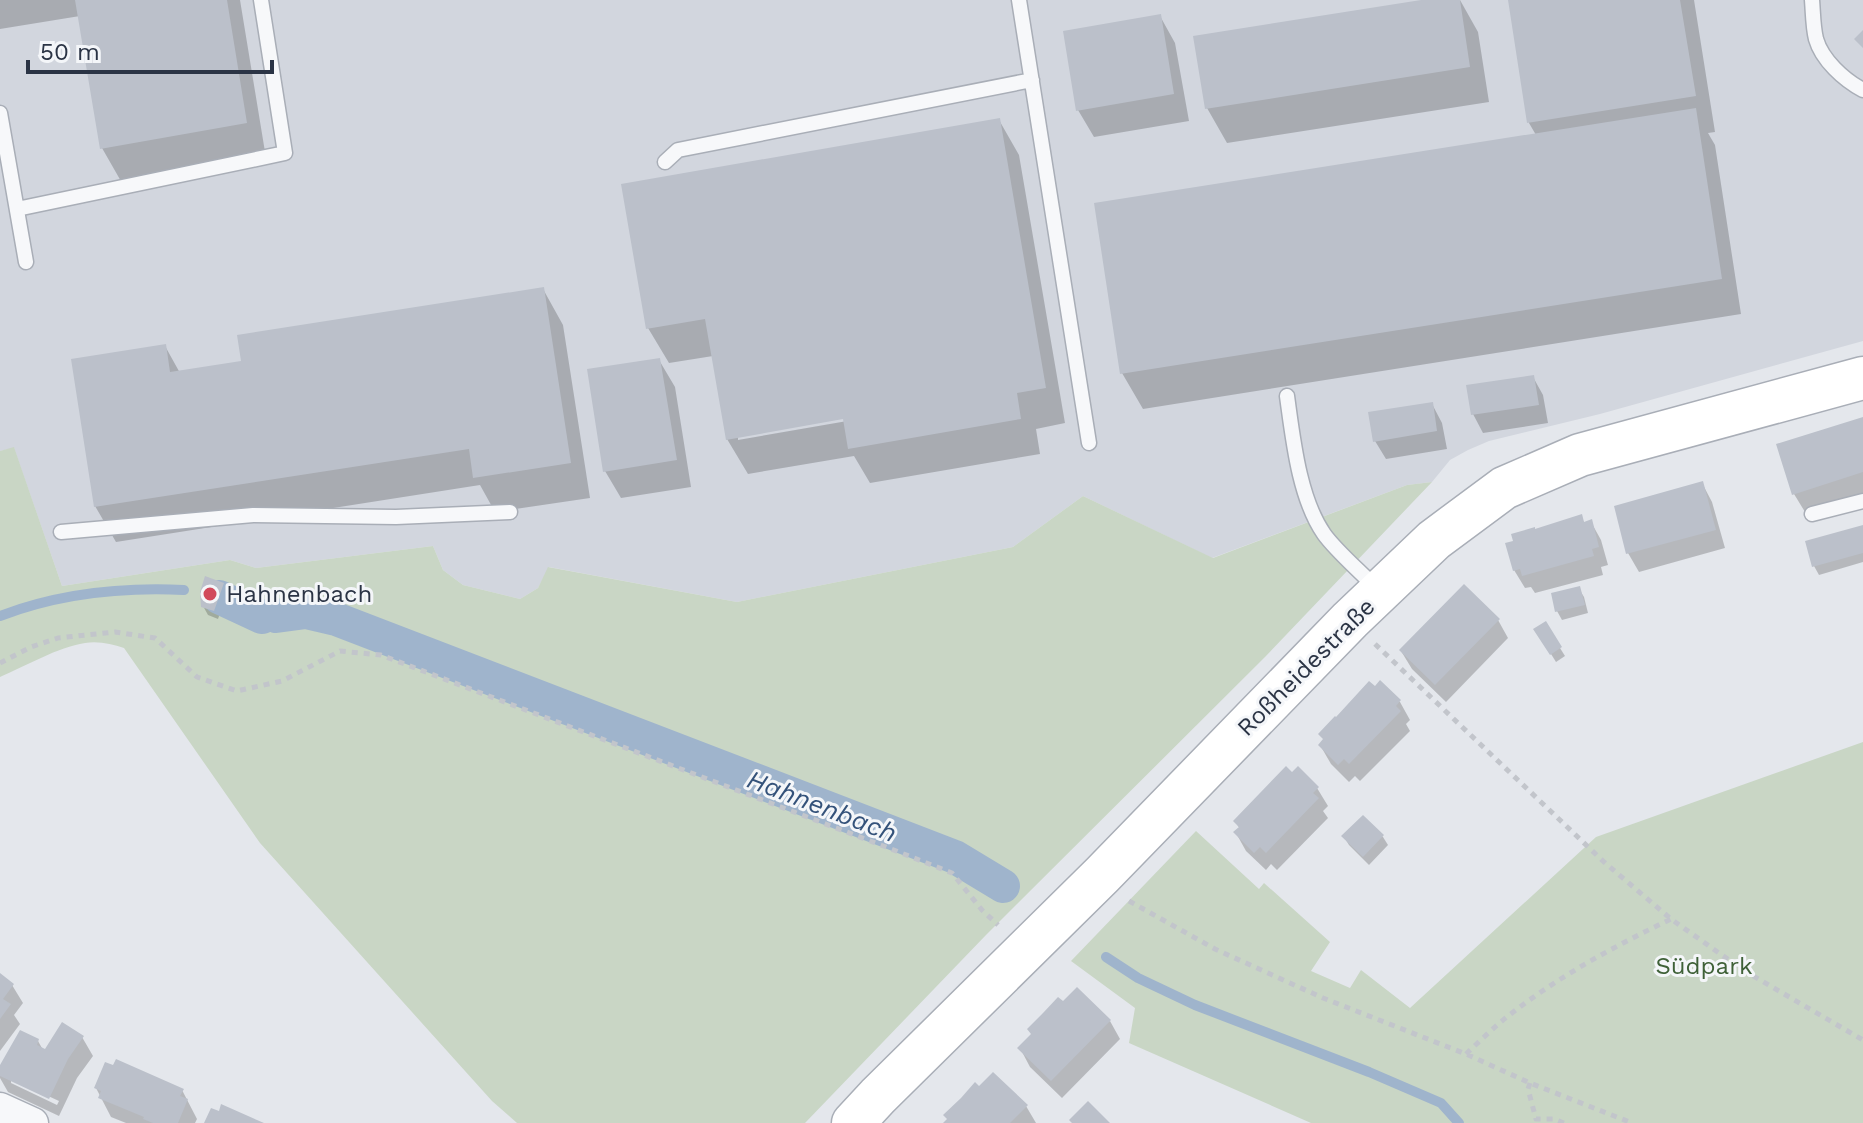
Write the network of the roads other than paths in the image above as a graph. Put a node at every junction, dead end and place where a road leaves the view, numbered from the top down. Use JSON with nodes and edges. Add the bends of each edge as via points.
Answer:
{"nodes":[{"id":1,"x":261,"y":0,"type":"edge"},
{"id":2,"x":1019,"y":0,"type":"edge"},
{"id":3,"x":1812,"y":0,"type":"edge"},
{"id":4,"x":1032,"y":80,"type":"junction"},
{"id":5,"x":1863,"y":90,"type":"edge"},
{"id":6,"x":0,"y":113,"type":"edge"},
{"id":7,"x":665,"y":162,"type":"dead end"},
{"id":8,"x":17,"y":209,"type":"junction"},
{"id":9,"x":26,"y":262,"type":"dead end"},
{"id":10,"x":1863,"y":378,"type":"edge"},
{"id":11,"x":1287,"y":396,"type":"dead end"},
{"id":12,"x":1089,"y":443,"type":"dead end"},
{"id":13,"x":1863,"y":501,"type":"edge"},
{"id":14,"x":510,"y":512,"type":"dead end"},
{"id":15,"x":1812,"y":514,"type":"dead end"},
{"id":16,"x":61,"y":532,"type":"dead end"},
{"id":17,"x":1380,"y":592,"type":"junction"},
{"id":18,"x":0,"y":1108,"type":"edge"},
{"id":19,"x":33,"y":1123,"type":"edge"},
{"id":20,"x":853,"y":1123,"type":"edge"}],
"edges":[{"from":1,"to":8,"type":"lane","via":[[285,153]]},
{"from":2,"to":4,"type":"lane"},
{"from":3,"to":5,"type":"lane","via":[[1816,40],[1830,64]]},
{"from":4,"to":7,"type":"lane","via":[[678,150]]},
{"from":4,"to":12,"type":"lane"},
{"from":6,"to":8,"type":"lane"},
{"from":8,"to":9,"type":"lane"},
{"from":10,"to":17,"type":"street","name":"Roßheidestraße","via":[[1580,455],[1504,488],[1434,540]]},
{"from":11,"to":17,"type":"lane","via":[[1307,503],[1325,536]]},
{"from":13,"to":15,"type":"lane"},
{"from":14,"to":16,"type":"lane","via":[[253,515]]},
{"from":17,"to":20,"type":"street","name":"Roßheidestraße"},
{"from":18,"to":19,"type":"street"}]}
